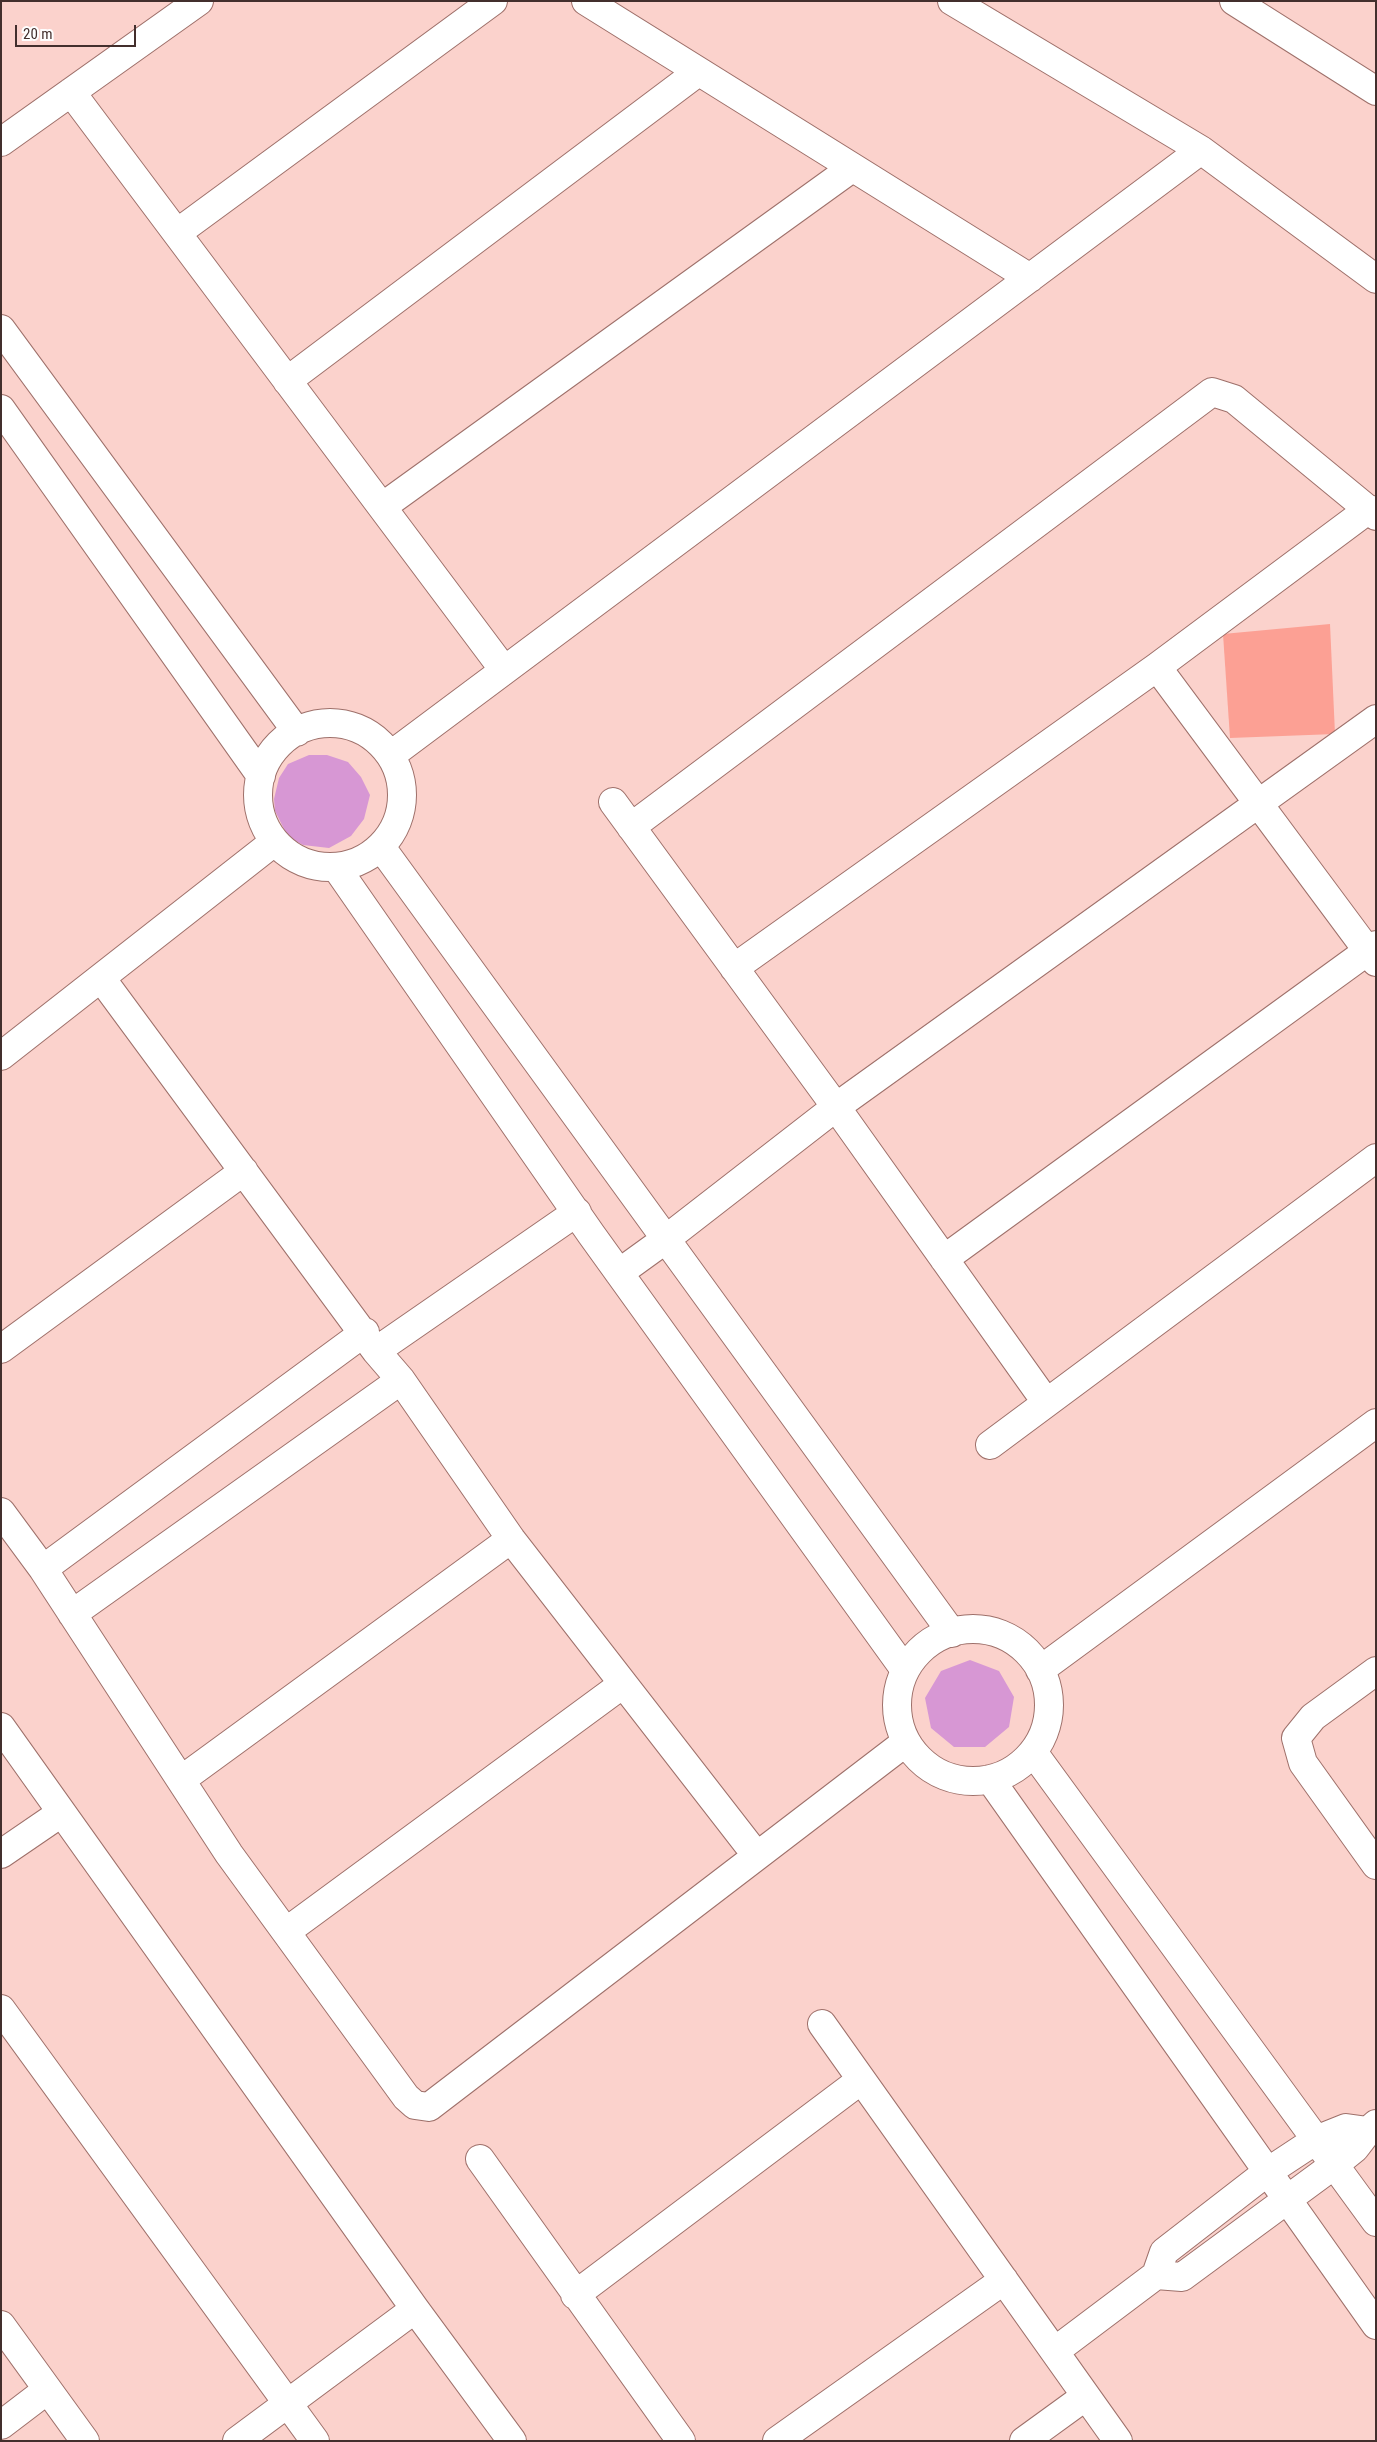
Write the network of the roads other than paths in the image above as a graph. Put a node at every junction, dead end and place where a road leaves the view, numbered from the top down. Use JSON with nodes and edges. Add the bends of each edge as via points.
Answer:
{"nodes":[{"id":1,"x":199,"y":1,"type":"edge"},
{"id":2,"x":492,"y":1,"type":"edge"},
{"id":3,"x":586,"y":1,"type":"edge"},
{"id":4,"x":952,"y":1,"type":"edge"},
{"id":5,"x":1234,"y":1,"type":"edge"},
{"id":6,"x":698,"y":72,"type":"junction"},
{"id":7,"x":71,"y":92,"type":"junction"},
{"id":8,"x":1376,"y":92,"type":"edge"},
{"id":9,"x":1,"y":142,"type":"edge"},
{"id":10,"x":1201,"y":150,"type":"junction"},
{"id":11,"x":852,"y":168,"type":"junction"},
{"id":12,"x":177,"y":233,"type":"junction"},
{"id":13,"x":1030,"y":278,"type":"junction"},
{"id":14,"x":1376,"y":279,"type":"edge"},
{"id":15,"x":1,"y":329,"type":"edge"},
{"id":16,"x":287,"y":381,"type":"junction"},
{"id":17,"x":1,"y":408,"type":"edge"},
{"id":18,"x":382,"y":507,"type":"junction"},
{"id":19,"x":1372,"y":513,"type":"edge"},
{"id":20,"x":1157,"y":666,"type":"junction"},
{"id":21,"x":504,"y":670,"type":"junction"},
{"id":22,"x":1376,"y":719,"type":"edge"},
{"id":23,"x":297,"y":732,"type":"junction"},
{"id":24,"x":391,"y":755,"type":"junction"},
{"id":25,"x":261,"y":776,"type":"junction"},
{"id":26,"x":613,"y":802,"type":"dead end"},
{"id":27,"x":1257,"y":803,"type":"junction"},
{"id":28,"x":631,"y":827,"type":"junction"},
{"id":29,"x":274,"y":842,"type":"junction"},
{"id":30,"x":381,"y":847,"type":"junction"},
{"id":31,"x":336,"y":867,"type":"junction"},
{"id":32,"x":1373,"y":953,"type":"edge"},
{"id":33,"x":734,"y":968,"type":"junction"},
{"id":34,"x":100,"y":978,"type":"junction"},
{"id":35,"x":1,"y":1056,"type":"edge"},
{"id":36,"x":836,"y":1107,"type":"junction"},
{"id":37,"x":1376,"y":1158,"type":"edge"},
{"id":38,"x":244,"y":1171,"type":"junction"},
{"id":39,"x":578,"y":1212,"type":"junction"},
{"id":40,"x":666,"y":1240,"type":"junction"},
{"id":41,"x":944,"y":1259,"type":"junction"},
{"id":42,"x":619,"y":1273,"type":"junction"},
{"id":43,"x":370,"y":1341,"type":"junction"},
{"id":44,"x":1,"y":1349,"type":"edge"},
{"id":45,"x":401,"y":1380,"type":"junction"},
{"id":46,"x":1046,"y":1402,"type":"junction"},
{"id":47,"x":1376,"y":1423,"type":"edge"},
{"id":48,"x":990,"y":1445,"type":"dead end"},
{"id":49,"x":1,"y":1512,"type":"edge"},
{"id":50,"x":511,"y":1538,"type":"junction"},
{"id":51,"x":43,"y":1570,"type":"junction"},
{"id":52,"x":72,"y":1614,"type":"junction"},
{"id":53,"x":952,"y":1633,"type":"junction"},
{"id":54,"x":905,"y":1670,"type":"junction"},
{"id":55,"x":1040,"y":1670,"type":"junction"},
{"id":56,"x":1376,"y":1671,"type":"edge"},
{"id":57,"x":622,"y":1684,"type":"junction"},
{"id":58,"x":1,"y":1727,"type":"edge"},
{"id":59,"x":906,"y":1742,"type":"junction"},
{"id":60,"x":1033,"y":1752,"type":"junction"},
{"id":61,"x":990,"y":1779,"type":"junction"},
{"id":62,"x":180,"y":1780,"type":"junction"},
{"id":63,"x":61,"y":1812,"type":"junction"},
{"id":64,"x":1,"y":1854,"type":"edge"},
{"id":65,"x":757,"y":1856,"type":"junction"},
{"id":66,"x":1376,"y":1865,"type":"edge"},
{"id":67,"x":287,"y":1931,"type":"junction"},
{"id":68,"x":1,"y":2009,"type":"edge"},
{"id":69,"x":822,"y":2024,"type":"dead end"},
{"id":70,"x":861,"y":2080,"type":"junction"},
{"id":71,"x":1372,"y":2127,"type":"edge"},
{"id":72,"x":1316,"y":2140,"type":"junction"},
{"id":73,"x":480,"y":2159,"type":"dead end"},
{"id":74,"x":1334,"y":2165,"type":"junction"},
{"id":75,"x":1266,"y":2173,"type":"junction"},
{"id":76,"x":1286,"y":2199,"type":"junction"},
{"id":77,"x":1376,"y":2222,"type":"edge"},
{"id":78,"x":1167,"y":2268,"type":"junction"},
{"id":79,"x":1004,"y":2280,"type":"junction"},
{"id":80,"x":575,"y":2295,"type":"junction"},
{"id":81,"x":416,"y":2308,"type":"junction"},
{"id":82,"x":1,"y":2325,"type":"edge"},
{"id":83,"x":1376,"y":2325,"type":"edge"},
{"id":84,"x":1054,"y":2351,"type":"junction"},
{"id":85,"x":47,"y":2390,"type":"junction"},
{"id":86,"x":1086,"y":2396,"type":"junction"},
{"id":87,"x":288,"y":2404,"type":"junction"},
{"id":88,"x":1,"y":2425,"type":"edge"},
{"id":89,"x":85,"y":2441,"type":"edge"},
{"id":90,"x":237,"y":2441,"type":"edge"},
{"id":91,"x":315,"y":2441,"type":"edge"},
{"id":92,"x":512,"y":2441,"type":"edge"},
{"id":93,"x":681,"y":2441,"type":"edge"},
{"id":94,"x":777,"y":2441,"type":"edge"},
{"id":95,"x":1024,"y":2441,"type":"edge"},
{"id":96,"x":1118,"y":2441,"type":"edge"}],
"edges":[{"from":1,"to":7,"type":"street"},
{"from":2,"to":12,"type":"street"},
{"from":3,"to":6,"type":"street"},
{"from":4,"to":10,"type":"street"},
{"from":5,"to":8,"type":"street"},
{"from":6,"to":11,"type":"street"},
{"from":6,"to":16,"type":"street"},
{"from":7,"to":9,"type":"street"},
{"from":7,"to":12,"type":"street"},
{"from":10,"to":13,"type":"street"},
{"from":10,"to":14,"type":"street"},
{"from":11,"to":13,"type":"street"},
{"from":11,"to":18,"type":"street"},
{"from":12,"to":16,"type":"street"},
{"from":13,"to":21,"type":"street"},
{"from":15,"to":23,"type":"street"},
{"from":16,"to":18,"type":"street"},
{"from":17,"to":25,"type":"street"},
{"from":18,"to":21,"type":"street"},
{"from":19,"to":20,"type":"street"},
{"from":19,"to":28,"type":"street","via":[[1234,399],[1212,392]]},
{"from":20,"to":27,"type":"street"},
{"from":20,"to":33,"type":"street"},
{"from":21,"to":24,"type":"street"},
{"from":22,"to":27,"type":"street"},
{"from":23,"to":24,"type":"street","via":[[330,723],[353,727],[373,737]]},
{"from":23,"to":25,"type":"street","via":[[271,755]]},
{"from":24,"to":30,"type":"street","via":[[400,778],[403,802],[396,826]]},
{"from":25,"to":29,"type":"street","via":[[258,799],[263,821]]},
{"from":26,"to":28,"type":"street"},
{"from":27,"to":32,"type":"street"},
{"from":27,"to":36,"type":"street"},
{"from":28,"to":33,"type":"street"},
{"from":29,"to":31,"type":"street","via":[[313,866]]},
{"from":29,"to":34,"type":"street"},
{"from":30,"to":31,"type":"street","via":[[360,860]]},
{"from":30,"to":40,"type":"street"},
{"from":31,"to":39,"type":"street"},
{"from":32,"to":41,"type":"street"},
{"from":33,"to":36,"type":"street"},
{"from":34,"to":35,"type":"street"},
{"from":34,"to":38,"type":"street"},
{"from":36,"to":40,"type":"street"},
{"from":36,"to":41,"type":"street"},
{"from":37,"to":46,"type":"street"},
{"from":38,"to":43,"type":"street"},
{"from":38,"to":44,"type":"street"},
{"from":39,"to":42,"type":"street"},
{"from":39,"to":43,"type":"street"},
{"from":40,"to":42,"type":"street"},
{"from":40,"to":53,"type":"street"},
{"from":41,"to":46,"type":"street"},
{"from":42,"to":54,"type":"street"},
{"from":43,"to":45,"type":"street"},
{"from":43,"to":51,"type":"street"},
{"from":45,"to":50,"type":"street"},
{"from":45,"to":52,"type":"street"},
{"from":46,"to":48,"type":"street"},
{"from":47,"to":55,"type":"street"},
{"from":49,"to":51,"type":"street"},
{"from":50,"to":57,"type":"street"},
{"from":50,"to":62,"type":"street"},
{"from":51,"to":52,"type":"street"},
{"from":52,"to":62,"type":"street"},
{"from":53,"to":54,"type":"street","via":[[941,1636],[920,1650]]},
{"from":53,"to":55,"type":"street","via":[[965,1629],[990,1631],[1014,1640],[1033,1657]]},
{"from":54,"to":59,"type":"street","via":[[897,1693],[897,1718]]},
{"from":55,"to":60,"type":"street","via":[[1046,1679],[1050,1704],[1046,1730]]},
{"from":56,"to":66,"type":"street","via":[[1313,1717],[1296,1738],[1303,1763]]},
{"from":57,"to":65,"type":"street"},
{"from":57,"to":67,"type":"street"},
{"from":58,"to":63,"type":"street"},
{"from":59,"to":61,"type":"street","via":[[921,1761],[941,1775],[965,1781]]},
{"from":59,"to":65,"type":"street"},
{"from":60,"to":61,"type":"street","via":[[1014,1769]]},
{"from":60,"to":72,"type":"street"},
{"from":61,"to":75,"type":"street"},
{"from":62,"to":67,"type":"street","via":[[229,1854]]},
{"from":63,"to":64,"type":"street"},
{"from":63,"to":81,"type":"street"},
{"from":65,"to":67,"type":"street","via":[[429,2107],[415,2105],[406,2097]]},
{"from":68,"to":87,"type":"street"},
{"from":69,"to":70,"type":"street"},
{"from":70,"to":79,"type":"street"},
{"from":70,"to":80,"type":"street"},
{"from":71,"to":72,"type":"street","via":[[1346,2128]]},
{"from":71,"to":74,"type":"street","via":[[1355,2148]]},
{"from":72,"to":74,"type":"street"},
{"from":72,"to":75,"type":"street"},
{"from":73,"to":80,"type":"street"},
{"from":74,"to":76,"type":"street"},
{"from":74,"to":77,"type":"street"},
{"from":75,"to":76,"type":"street"},
{"from":75,"to":78,"type":"street"},
{"from":76,"to":78,"type":"street"},
{"from":76,"to":83,"type":"street"},
{"from":78,"to":84,"type":"street"},
{"from":79,"to":84,"type":"street"},
{"from":79,"to":94,"type":"street"},
{"from":80,"to":93,"type":"street"},
{"from":81,"to":87,"type":"street"},
{"from":81,"to":92,"type":"street"},
{"from":82,"to":85,"type":"street"},
{"from":84,"to":86,"type":"street"},
{"from":85,"to":88,"type":"street"},
{"from":85,"to":89,"type":"street"},
{"from":86,"to":95,"type":"street"},
{"from":86,"to":96,"type":"street"},
{"from":87,"to":90,"type":"street"},
{"from":87,"to":91,"type":"street"}]}
